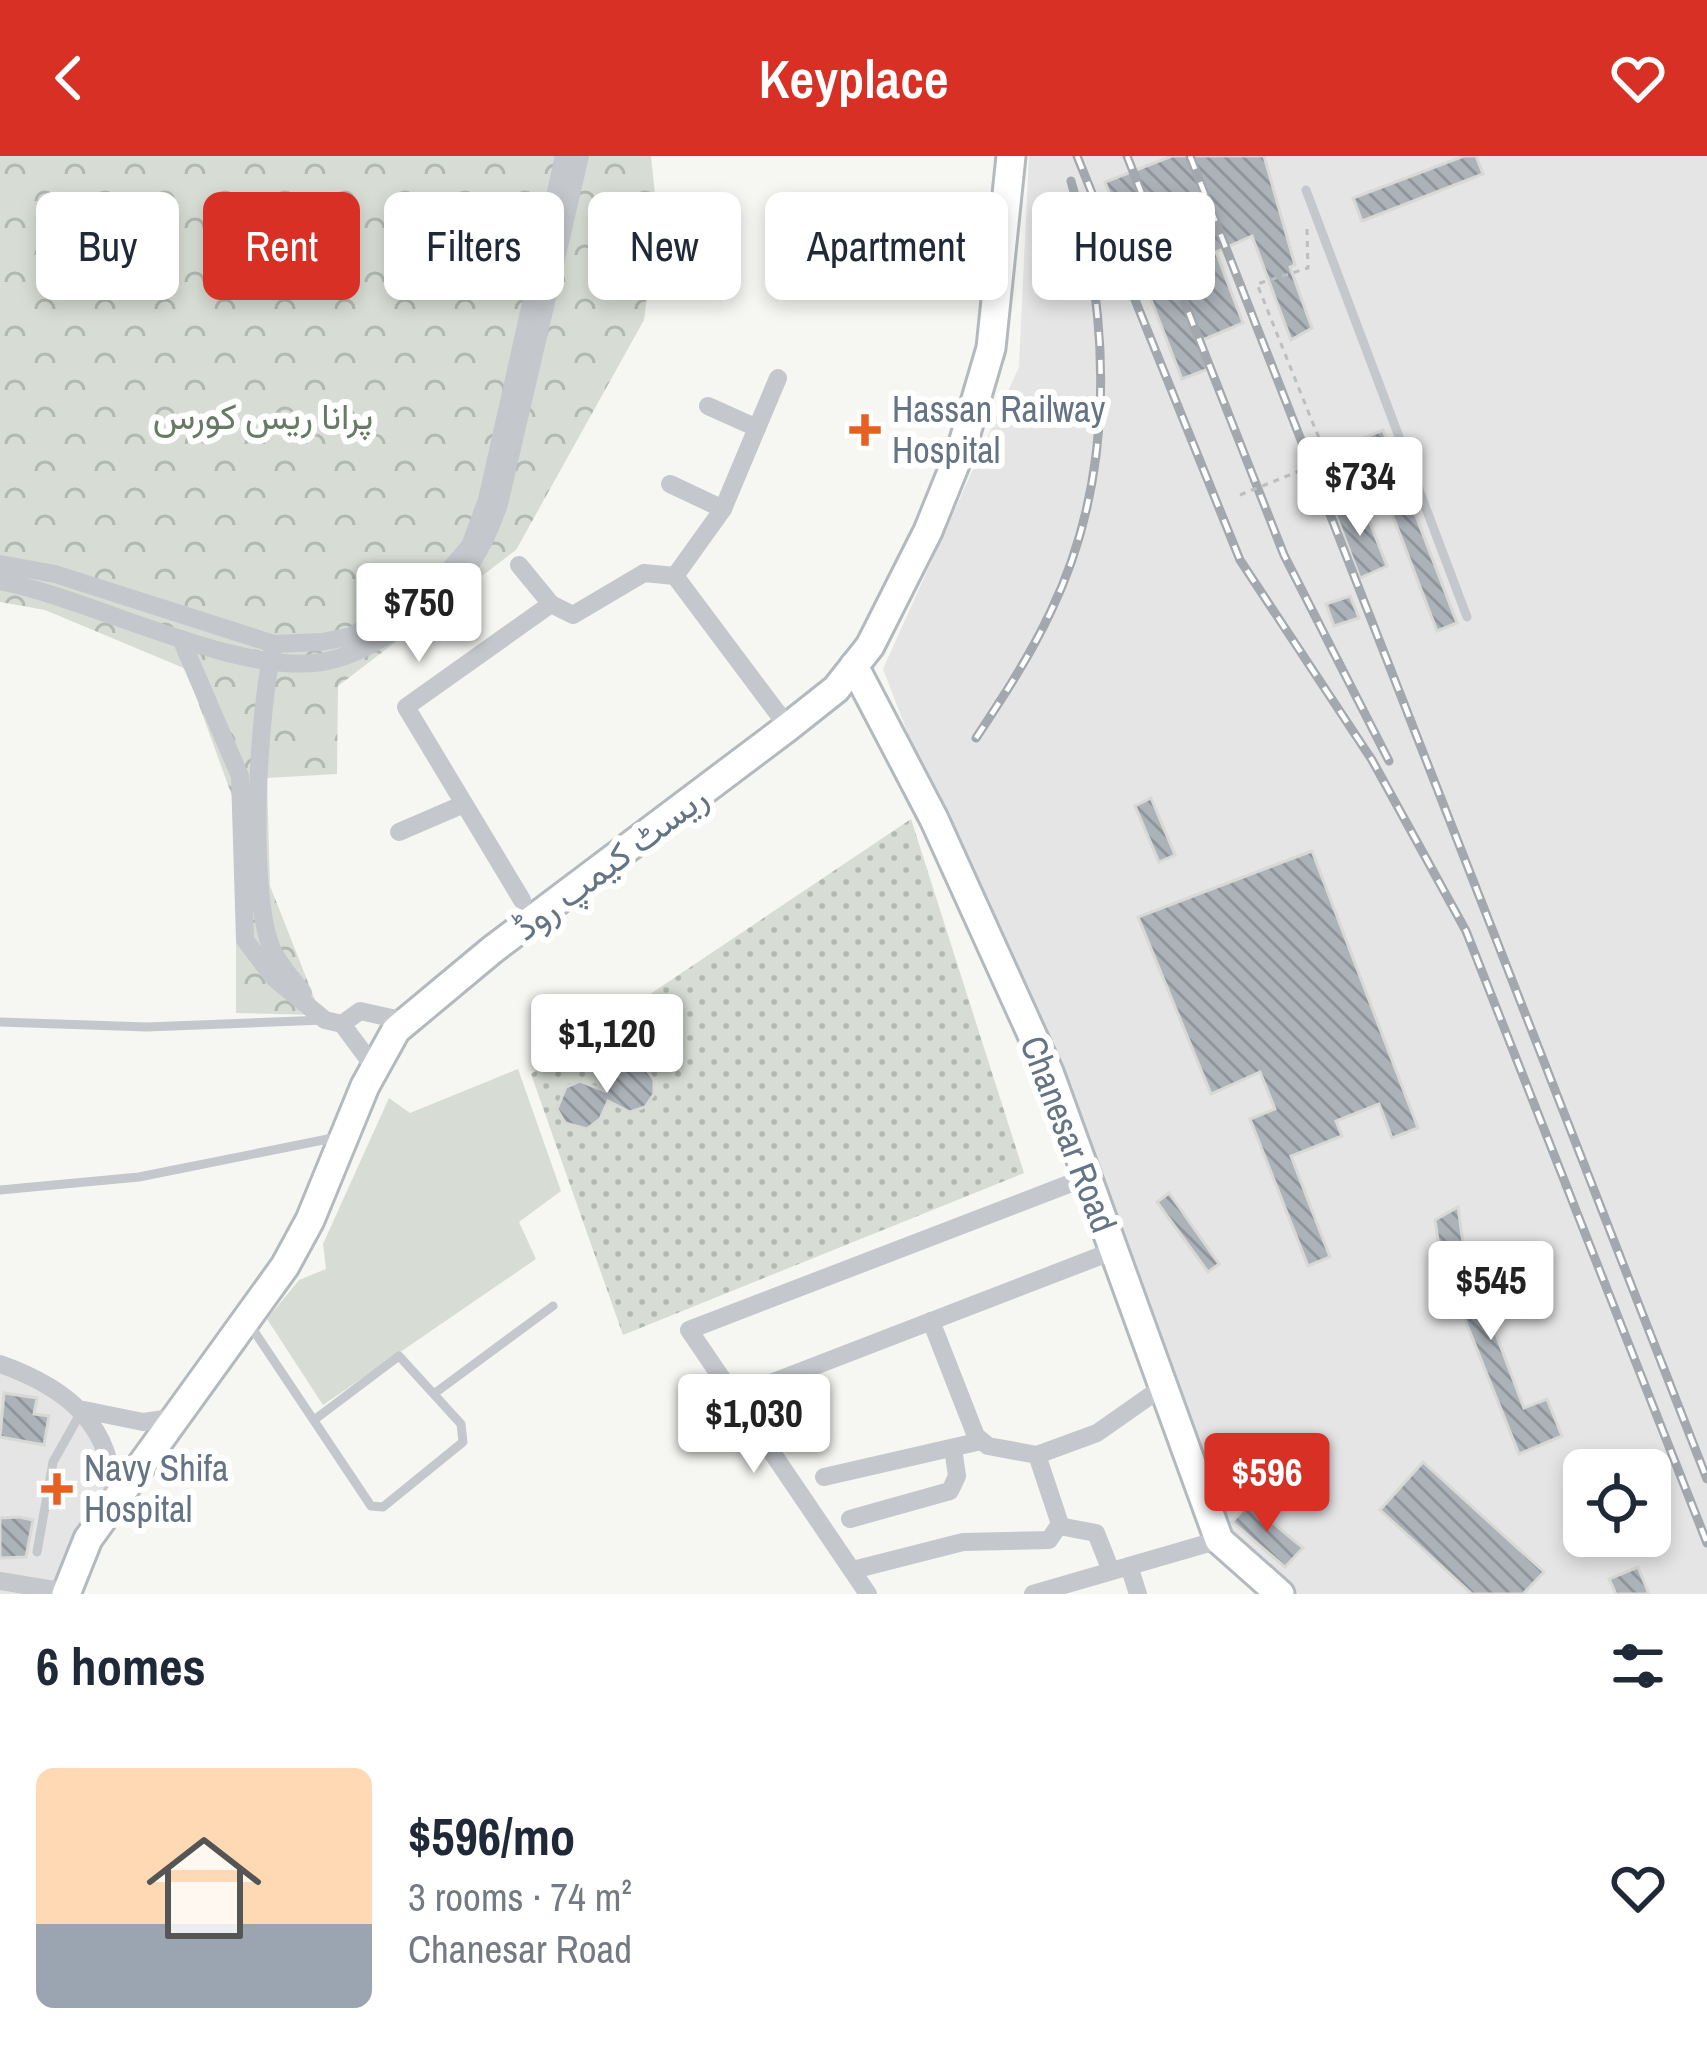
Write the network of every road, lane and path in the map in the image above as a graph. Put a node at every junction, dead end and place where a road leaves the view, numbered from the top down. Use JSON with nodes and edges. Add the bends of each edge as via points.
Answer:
{"nodes":[{"id":1,"x":564,"y":156,"type":"edge"},
{"id":2,"x":580,"y":156,"type":"edge"},
{"id":3,"x":1011,"y":156,"type":"edge"},
{"id":4,"x":1306,"y":190,"type":"dead end"},
{"id":5,"x":1307,"y":229,"type":"dead end"},
{"id":6,"x":778,"y":378,"type":"dead end"},
{"id":7,"x":708,"y":406,"type":"dead end"},
{"id":8,"x":757,"y":428,"type":"junction"},
{"id":9,"x":670,"y":484,"type":"dead end"},
{"id":10,"x":1240,"y":495,"type":"dead end"},
{"id":11,"x":723,"y":508,"type":"junction"},
{"id":12,"x":0,"y":564,"type":"edge"},
{"id":13,"x":519,"y":565,"type":"dead end"},
{"id":14,"x":675,"y":577,"type":"junction"},
{"id":15,"x":0,"y":581,"type":"edge"},
{"id":16,"x":551,"y":604,"type":"junction"},
{"id":17,"x":1467,"y":617,"type":"dead end"},
{"id":18,"x":181,"y":639,"type":"junction"},
{"id":19,"x":272,"y":651,"type":"junction"},
{"id":20,"x":854,"y":666,"type":"junction"},
{"id":21,"x":788,"y":727,"type":"junction"},
{"id":22,"x":464,"y":804,"type":"junction"},
{"id":23,"x":399,"y":832,"type":"dead end"},
{"id":24,"x":522,"y":900,"type":"dead end"},
{"id":25,"x":0,"y":1022,"type":"edge"},
{"id":26,"x":333,"y":1022,"type":"junction"},
{"id":27,"x":405,"y":1022,"type":"junction"},
{"id":28,"x":374,"y":1067,"type":"junction"},
{"id":29,"x":345,"y":1136,"type":"junction"},
{"id":30,"x":1087,"y":1177,"type":"junction"},
{"id":31,"x":0,"y":1190,"type":"edge"},
{"id":32,"x":1113,"y":1251,"type":"junction"},
{"id":33,"x":553,"y":1306,"type":"dead end"},
{"id":34,"x":246,"y":1318,"type":"junction"},
{"id":35,"x":931,"y":1321,"type":"junction"},
{"id":36,"x":0,"y":1364,"type":"edge"},
{"id":37,"x":1164,"y":1386,"type":"junction"},
{"id":38,"x":435,"y":1393,"type":"junction"},
{"id":39,"x":732,"y":1398,"type":"junction"},
{"id":40,"x":84,"y":1410,"type":"junction"},
{"id":41,"x":172,"y":1418,"type":"junction"},
{"id":42,"x":314,"y":1420,"type":"junction"},
{"id":43,"x":981,"y":1442,"type":"junction"},
{"id":44,"x":953,"y":1448,"type":"junction"},
{"id":45,"x":1037,"y":1455,"type":"junction"},
{"id":46,"x":824,"y":1477,"type":"dead end"},
{"id":47,"x":112,"y":1504,"type":"junction"},
{"id":48,"x":850,"y":1520,"type":"dead end"},
{"id":49,"x":1059,"y":1526,"type":"junction"},
{"id":50,"x":1219,"y":1540,"type":"junction"},
{"id":51,"x":37,"y":1552,"type":"dead end"},
{"id":52,"x":1120,"y":1568,"type":"junction"},
{"id":53,"x":853,"y":1570,"type":"junction"},
{"id":54,"x":0,"y":1581,"type":"edge"},
{"id":55,"x":1084,"y":1587,"type":"edge"},
{"id":56,"x":66,"y":1593,"type":"edge"},
{"id":57,"x":868,"y":1594,"type":"edge"},
{"id":58,"x":1034,"y":1594,"type":"edge"},
{"id":59,"x":1138,"y":1594,"type":"edge"},
{"id":60,"x":1280,"y":1594,"type":"edge"}],
"edges":[{"from":1,"to":19,"type":"street","via":[[470,546],[445,574],[352,636]]},
{"from":2,"to":19,"type":"street","via":[[481,557],[374,646],[320,663]]},
{"from":3,"to":20,"type":"street","name":"ریسٹ کیمپ روڈ","via":[[991,347],[962,447],[928,532]]},
{"from":4,"to":17,"type":"lane"},
{"from":5,"to":10,"type":"path","bridge":true,"via":[[1308,268],[1257,284],[1328,459]]},
{"from":6,"to":8,"type":"street"},
{"from":7,"to":8,"type":"street"},
{"from":8,"to":11,"type":"street"},
{"from":9,"to":11,"type":"street"},
{"from":11,"to":14,"type":"street"},
{"from":12,"to":19,"type":"street","via":[[55,574]]},
{"from":13,"to":16,"type":"street"},
{"from":14,"to":16,"type":"street","via":[[644,573],[573,616]]},
{"from":14,"to":21,"type":"street"},
{"from":15,"to":18,"type":"street"},
{"from":16,"to":22,"type":"street","via":[[406,707]]},
{"from":18,"to":19,"type":"street"},
{"from":18,"to":26,"type":"street","via":[[240,776],[244,940],[274,978]]},
{"from":19,"to":26,"type":"street","via":[[258,743],[269,941]]},
{"from":20,"to":21,"type":"street","name":"ریسٹ کیمپ روڈ"},
{"from":20,"to":30,"type":"street","name":"Chanesar Road","via":[[934,819],[1049,1072]]},
{"from":21,"to":27,"type":"street","name":"ریسٹ کیمپ روڈ"},
{"from":22,"to":23,"type":"street"},
{"from":22,"to":24,"type":"street"},
{"from":25,"to":26,"type":"lane"},
{"from":26,"to":27,"type":"street","via":[[360,1011]]},
{"from":26,"to":28,"type":"street"},
{"from":27,"to":28,"type":"street","name":"ریسٹ کیمپ روڈ"},
{"from":28,"to":29,"type":"street","name":"ریسٹ کیمپ روڈ"},
{"from":29,"to":31,"type":"lane","via":[[139,1177]]},
{"from":29,"to":34,"type":"street","name":"ریسٹ کیمپ روڈ","via":[[310,1220]]},
{"from":30,"to":32,"type":"street","name":"Chanesar Road"},
{"from":30,"to":39,"type":"street","via":[[688,1330]]},
{"from":32,"to":35,"type":"street"},
{"from":32,"to":37,"type":"street","name":"Chanesar Road"},
{"from":33,"to":38,"type":"lane"},
{"from":34,"to":41,"type":"street","name":"ریسٹ کیمپ روڈ"},
{"from":34,"to":42,"type":"lane"},
{"from":35,"to":39,"type":"street"},
{"from":35,"to":43,"type":"street"},
{"from":36,"to":40,"type":"street"},
{"from":37,"to":45,"type":"street","via":[[1097,1433]]},
{"from":37,"to":50,"type":"street","name":"Chanesar Road"},
{"from":38,"to":42,"type":"lane","via":[[399,1356]]},
{"from":38,"to":42,"type":"lane","via":[[461,1424],[464,1442],[379,1509]]},
{"from":39,"to":53,"type":"street"},
{"from":40,"to":41,"type":"street","via":[[143,1422]]},
{"from":40,"to":47,"type":"street","via":[[106,1446]]},
{"from":40,"to":51,"type":"lane","via":[[53,1462]]},
{"from":41,"to":47,"type":"street","name":"ریسٹ کیمپ روڈ"},
{"from":43,"to":44,"type":"street"},
{"from":43,"to":45,"type":"street"},
{"from":44,"to":46,"type":"street"},
{"from":44,"to":48,"type":"street","via":[[950,1491]]},
{"from":45,"to":49,"type":"street"},
{"from":47,"to":56,"type":"street","name":"ریسٹ کیمپ روڈ"},
{"from":49,"to":52,"type":"street","via":[[1096,1534]]},
{"from":49,"to":53,"type":"street","via":[[1049,1540],[963,1542]]},
{"from":50,"to":52,"type":"street"},
{"from":50,"to":60,"type":"street","name":"Chanesar Road"},
{"from":52,"to":55,"type":"street"},
{"from":52,"to":59,"type":"street"},
{"from":53,"to":57,"type":"street"},
{"from":54,"to":56,"type":"street"},
{"from":55,"to":58,"type":"street"}]}
